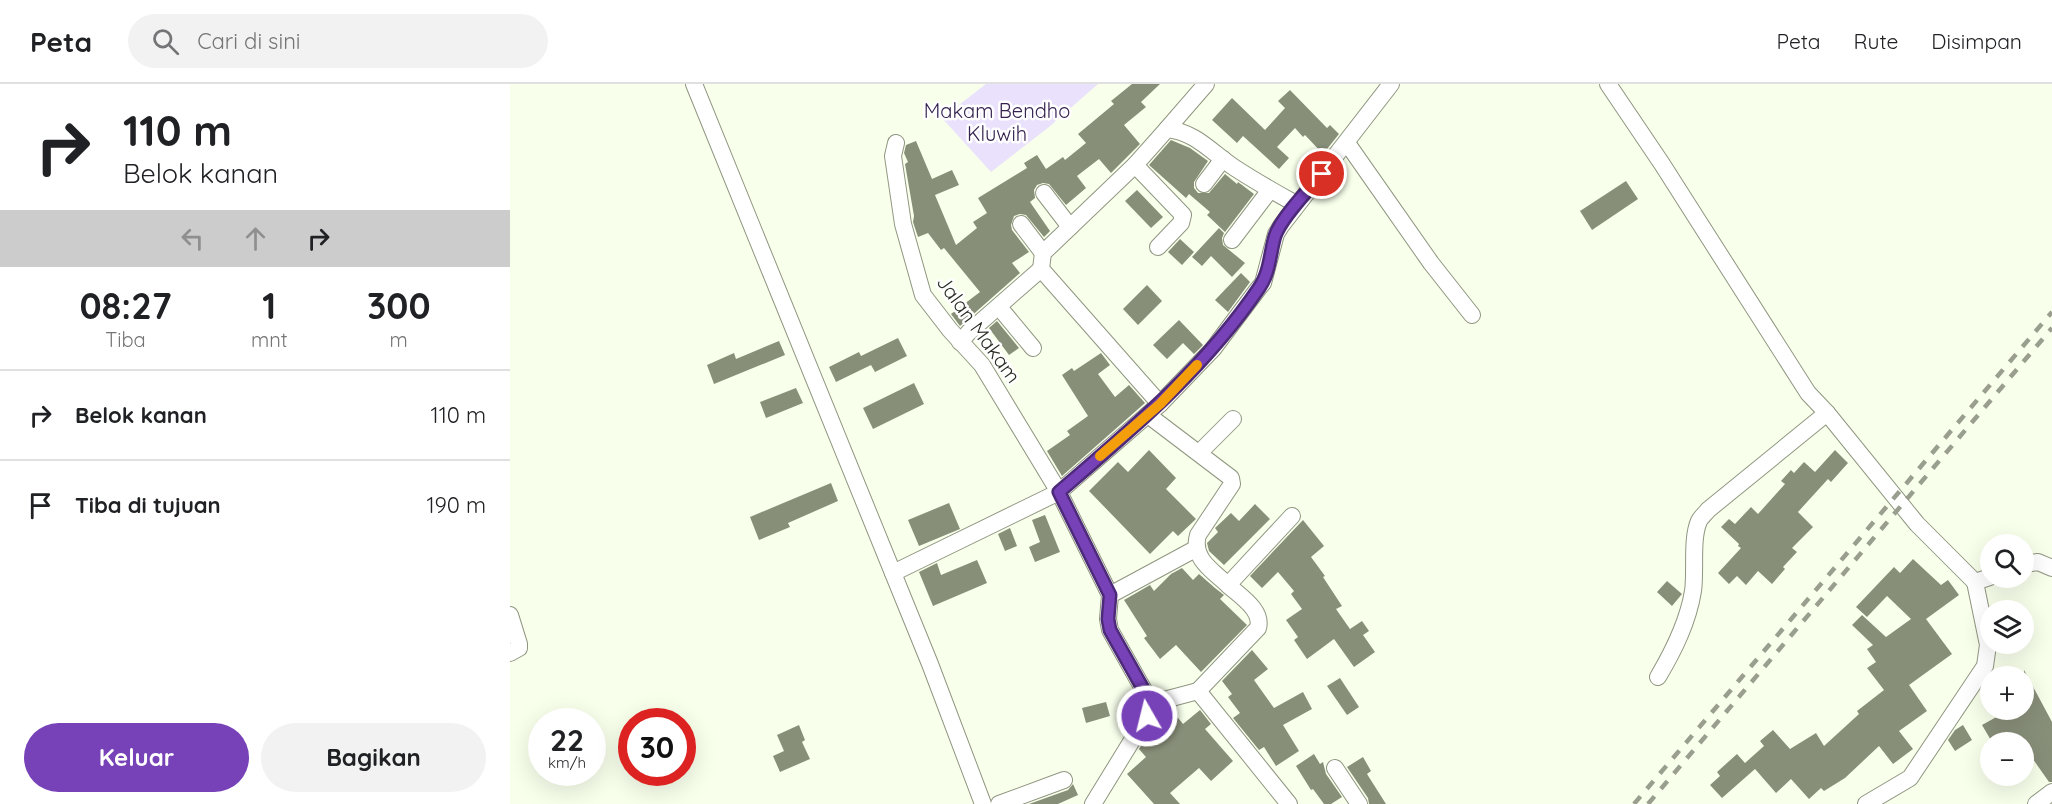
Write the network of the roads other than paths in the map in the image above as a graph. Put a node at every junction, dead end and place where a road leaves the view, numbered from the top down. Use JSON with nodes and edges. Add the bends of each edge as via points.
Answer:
{"nodes":[{"id":1,"x":694,"y":84,"type":"edge"},
{"id":2,"x":1206,"y":84,"type":"edge"},
{"id":3,"x":1391,"y":84,"type":"edge"},
{"id":4,"x":1608,"y":84,"type":"edge"},
{"id":5,"x":1167,"y":129,"type":"junction"},
{"id":6,"x":896,"y":143,"type":"dead end"},
{"id":7,"x":1347,"y":143,"type":"junction"},
{"id":8,"x":1223,"y":159,"type":"junction"},
{"id":9,"x":1135,"y":165,"type":"junction"},
{"id":10,"x":1204,"y":184,"type":"dead end"},
{"id":11,"x":1270,"y":190,"type":"junction"},
{"id":12,"x":1044,"y":193,"type":"dead end"},
{"id":13,"x":1296,"y":204,"type":"junction"},
{"id":14,"x":1021,"y":224,"type":"dead end"},
{"id":15,"x":1070,"y":227,"type":"junction"},
{"id":16,"x":1232,"y":240,"type":"dead end"},
{"id":17,"x":1158,"y":247,"type":"dead end"},
{"id":18,"x":1042,"y":261,"type":"junction"},
{"id":19,"x":999,"y":307,"type":"junction"},
{"id":20,"x":1472,"y":315,"type":"dead end"},
{"id":21,"x":960,"y":342,"type":"junction"},
{"id":22,"x":1033,"y":348,"type":"dead end"},
{"id":23,"x":1154,"y":410,"type":"junction"},
{"id":24,"x":1827,"y":413,"type":"junction"},
{"id":25,"x":1233,"y":419,"type":"dead end"},
{"id":26,"x":1199,"y":453,"type":"junction"},
{"id":27,"x":1059,"y":492,"type":"junction"},
{"id":28,"x":1292,"y":516,"type":"dead end"},
{"id":29,"x":1197,"y":548,"type":"junction"},
{"id":30,"x":2034,"y":563,"type":"edge"},
{"id":31,"x":2052,"y":568,"type":"edge"},
{"id":32,"x":893,"y":573,"type":"junction"},
{"id":33,"x":1980,"y":576,"type":"edge"},
{"id":34,"x":1228,"y":585,"type":"junction"},
{"id":35,"x":1984,"y":588,"type":"edge"},
{"id":36,"x":1110,"y":595,"type":"junction"},
{"id":37,"x":510,"y":615,"type":"edge"},
{"id":38,"x":510,"y":653,"type":"edge"},
{"id":39,"x":1658,"y":677,"type":"dead end"},
{"id":40,"x":1198,"y":691,"type":"junction"},
{"id":41,"x":1149,"y":705,"type":"junction"},
{"id":42,"x":1335,"y":768,"type":"dead end"},
{"id":43,"x":1064,"y":780,"type":"dead end"},
{"id":44,"x":2052,"y":792,"type":"edge"},
{"id":45,"x":982,"y":804,"type":"edge"},
{"id":46,"x":999,"y":804,"type":"edge"},
{"id":47,"x":1093,"y":804,"type":"edge"},
{"id":48,"x":1289,"y":804,"type":"edge"},
{"id":49,"x":1359,"y":804,"type":"edge"},
{"id":50,"x":1866,"y":804,"type":"edge"},
{"id":51,"x":2036,"y":804,"type":"edge"}],
"edges":[{"from":1,"to":32,"type":"street"},
{"from":2,"to":5,"type":"street"},
{"from":3,"to":7,"type":"street"},
{"from":4,"to":24,"type":"street","via":[[1808,393]]},
{"from":5,"to":8,"type":"street","via":[[1190,134]]},
{"from":5,"to":9,"type":"street"},
{"from":6,"to":21,"type":"street","name":"Jalan Makam","via":[[893,156],[903,224],[920,287]]},
{"from":7,"to":13,"type":"street"},
{"from":7,"to":20,"type":"street"},
{"from":8,"to":10,"type":"street"},
{"from":8,"to":11,"type":"street"},
{"from":9,"to":15,"type":"street"},
{"from":9,"to":17,"type":"street","via":[[1183,215],[1181,223]]},
{"from":11,"to":13,"type":"street"},
{"from":11,"to":16,"type":"street"},
{"from":12,"to":15,"type":"street"},
{"from":13,"to":23,"type":"street","via":[[1276,234],[1263,283],[1213,349]]},
{"from":14,"to":18,"type":"street"},
{"from":15,"to":18,"type":"street"},
{"from":18,"to":19,"type":"street"},
{"from":18,"to":23,"type":"street"},
{"from":19,"to":21,"type":"street"},
{"from":19,"to":22,"type":"street"},
{"from":21,"to":27,"type":"street","name":"Jalan Makam","via":[[982,365]]},
{"from":23,"to":26,"type":"street"},
{"from":23,"to":27,"type":"street"},
{"from":24,"to":33,"type":"street","via":[[1917,524]]},
{"from":24,"to":39,"type":"street","via":[[1700,520],[1693,591],[1684,624]]},
{"from":25,"to":26,"type":"street"},
{"from":26,"to":29,"type":"street","via":[[1232,478],[1232,484],[1198,535]]},
{"from":27,"to":32,"type":"street"},
{"from":27,"to":36,"type":"street","name":"Jalan Makam"},
{"from":28,"to":34,"type":"street"},
{"from":29,"to":34,"type":"street","via":[[1199,559]]},
{"from":29,"to":36,"type":"street"},
{"from":30,"to":31,"type":"street"},
{"from":32,"to":45,"type":"street"},
{"from":34,"to":40,"type":"street","via":[[1255,610],[1260,619],[1258,628]]},
{"from":35,"to":50,"type":"street","via":[[1988,645],[1985,666],[1916,781]]},
{"from":36,"to":41,"type":"street","via":[[1110,630]]},
{"from":37,"to":38,"type":"street","via":[[519,644]]},
{"from":40,"to":41,"type":"street"},
{"from":40,"to":48,"type":"street"},
{"from":41,"to":47,"type":"street","via":[[1147,716]]},
{"from":42,"to":49,"type":"street"},
{"from":43,"to":46,"type":"street"},
{"from":44,"to":51,"type":"street"}]}
